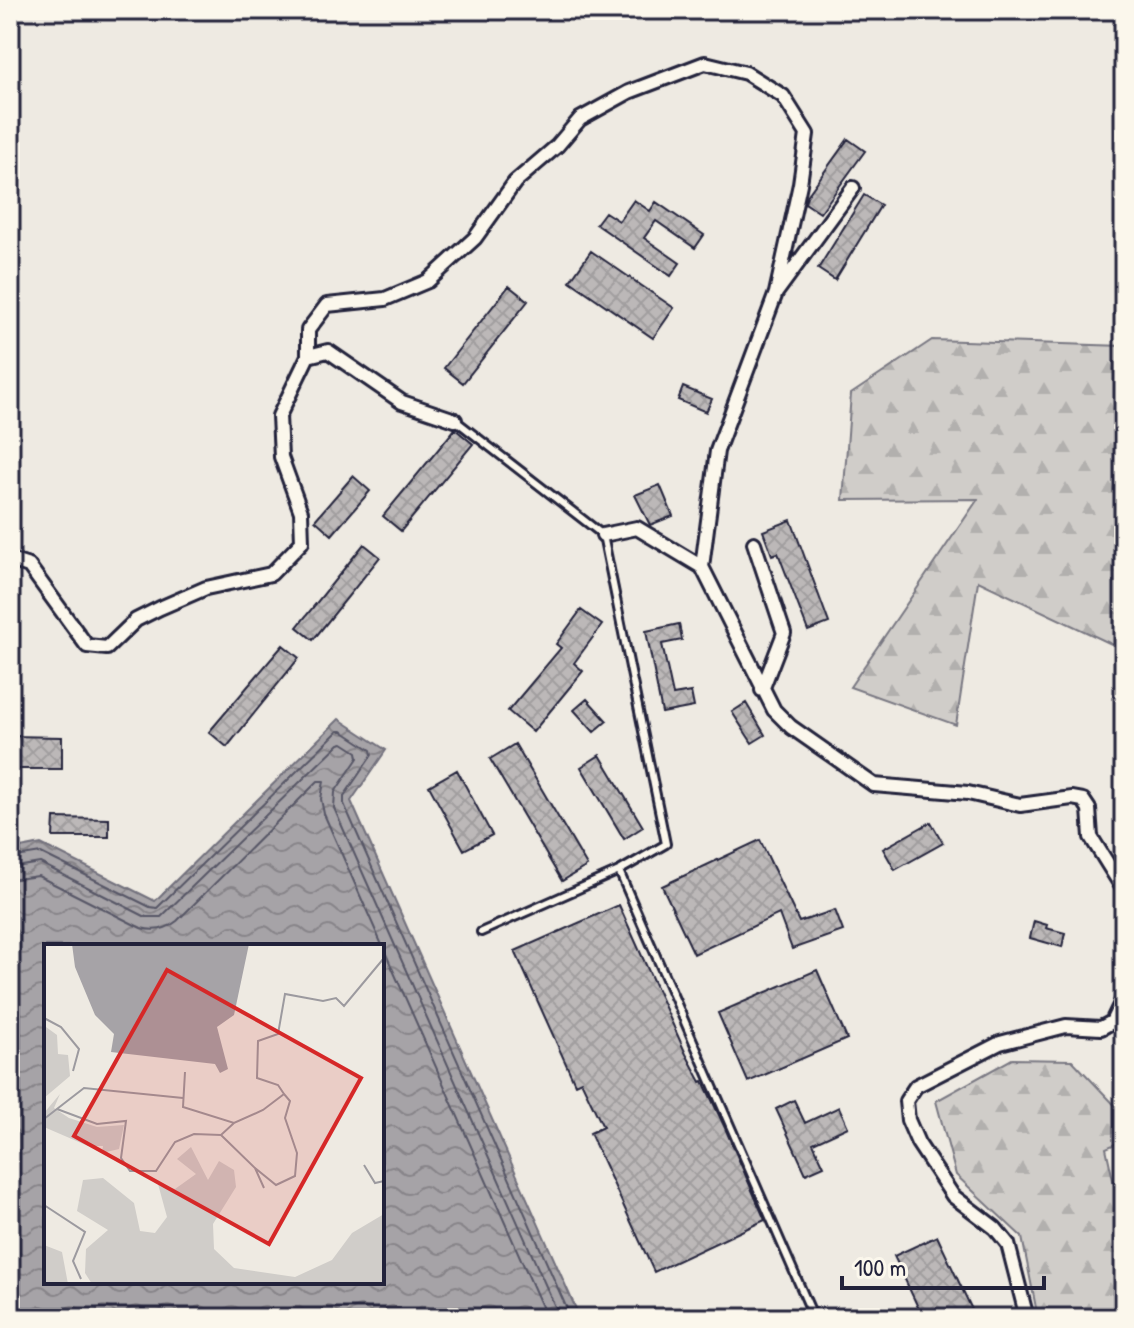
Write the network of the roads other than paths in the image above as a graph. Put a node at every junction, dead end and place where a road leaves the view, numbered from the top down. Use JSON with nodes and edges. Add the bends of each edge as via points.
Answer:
{"nodes":[{"id":1,"x":853,"y":188,"type":"dead end"},
{"id":2,"x":776,"y":293,"type":"junction"},
{"id":3,"x":308,"y":356,"type":"junction"},
{"id":4,"x":455,"y":420,"type":"joint"},
{"id":5,"x":603,"y":535,"type":"junction"},
{"id":6,"x":754,"y":543,"type":"dead end"},
{"id":7,"x":10,"y":560,"type":"edge"},
{"id":8,"x":702,"y":567,"type":"junction"},
{"id":9,"x":762,"y":690,"type":"junction"},
{"id":10,"x":619,"y":871,"type":"junction"},
{"id":11,"x":1124,"y":890,"type":"edge"},
{"id":12,"x":481,"y":932,"type":"dead end"},
{"id":13,"x":1124,"y":997,"type":"edge"},
{"id":14,"x":814,"y":1318,"type":"edge"},
{"id":15,"x":1027,"y":1318,"type":"edge"}],
"edges":[{"from":1,"to":2,"type":"street"},
{"from":2,"to":3,"type":"street","via":[[807,134],[783,96],[746,73],[705,63],[629,92],[580,119],[515,182],[475,238],[428,281],[385,299],[327,305],[308,330]]},
{"from":2,"to":8,"type":"street","via":[[717,451]]},
{"from":3,"to":4,"type":"street","via":[[328,351],[402,402]]},
{"from":3,"to":7,"type":"street","via":[[279,416],[281,457],[301,512],[302,542],[271,574],[206,588],[160,608],[136,620],[107,648],[87,646],[29,566]]},
{"from":4,"to":5,"type":"lane"},
{"from":5,"to":8,"type":"street","via":[[637,528]]},
{"from":5,"to":10,"type":"lane","via":[[666,844]]},
{"from":6,"to":9,"type":"street","via":[[784,633]]},
{"from":8,"to":9,"type":"street"},
{"from":9,"to":11,"type":"street","via":[[791,727],[874,785],[968,793],[1020,805],[1083,800],[1091,837]]},
{"from":10,"to":12,"type":"lane"},
{"from":10,"to":14,"type":"lane"},
{"from":13,"to":15,"type":"street","via":[[1112,1022],[1101,1028],[1066,1026],[1000,1043],[916,1086],[906,1101],[918,1143],[953,1196],[1008,1244]]}]}
